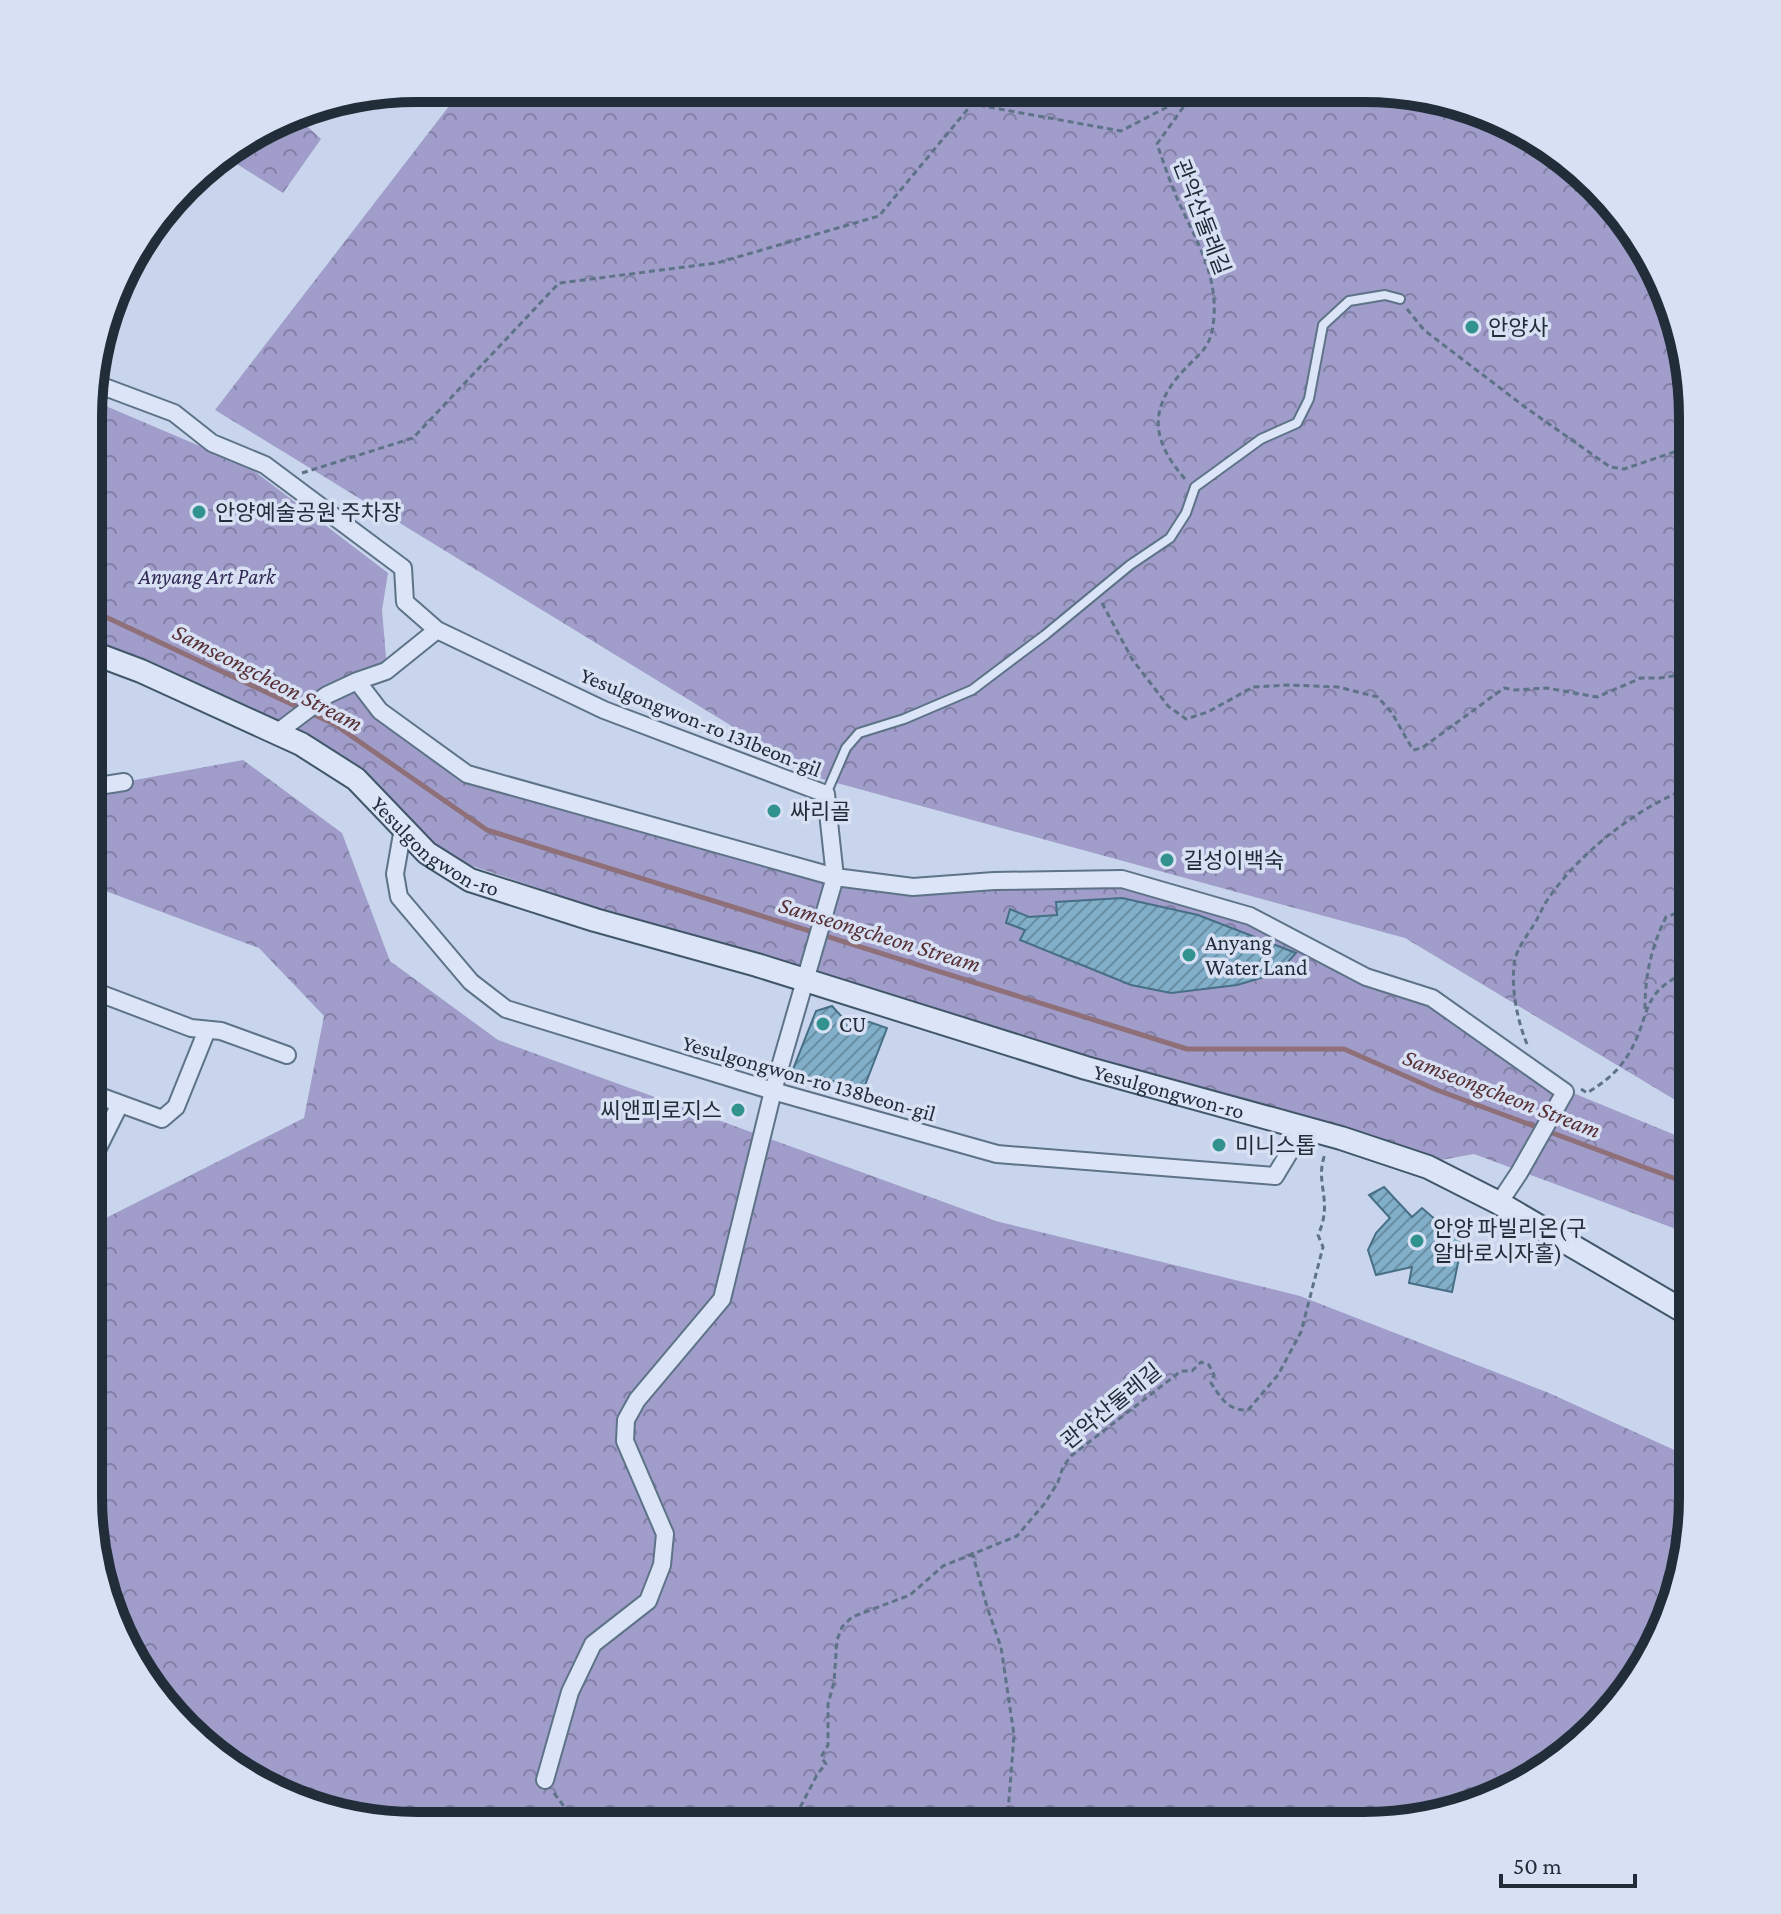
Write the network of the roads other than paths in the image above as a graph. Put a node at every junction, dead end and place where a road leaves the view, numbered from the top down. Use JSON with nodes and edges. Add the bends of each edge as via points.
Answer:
{"nodes":[{"id":1,"x":1400,"y":299,"type":"road end"},
{"id":2,"x":104,"y":387,"type":"edge"},
{"id":3,"x":437,"y":630,"type":"junction"},
{"id":4,"x":102,"y":656,"type":"edge"},
{"id":5,"x":357,"y":681,"type":"junction"},
{"id":6,"x":284,"y":727,"type":"junction"},
{"id":7,"x":124,"y":782,"type":"dead end"},
{"id":8,"x":102,"y":785,"type":"edge"},
{"id":9,"x":826,"y":794,"type":"junction"},
{"id":10,"x":403,"y":828,"type":"junction"},
{"id":11,"x":835,"y":877,"type":"junction"},
{"id":12,"x":808,"y":971,"type":"junction"},
{"id":13,"x":102,"y":994,"type":"edge"},
{"id":14,"x":207,"y":1030,"type":"junction"},
{"id":15,"x":287,"y":1055,"type":"dead end"},
{"id":16,"x":773,"y":1091,"type":"junction"},
{"id":17,"x":102,"y":1097,"type":"edge"},
{"id":18,"x":120,"y":1104,"type":"junction"},
{"id":19,"x":1304,"y":1128,"type":"junction"},
{"id":20,"x":102,"y":1140,"type":"edge"},
{"id":21,"x":1499,"y":1203,"type":"junction"},
{"id":22,"x":1679,"y":1308,"type":"edge"},
{"id":23,"x":545,"y":1780,"type":"road end"}],
"edges":[{"from":1,"to":9,"type":"lane","name":"Yesulgongwon-ro 131beon-gil","via":[[1385,295],[1349,301],[1323,325],[1309,399],[1297,423],[1261,439],[1195,487],[1170,538],[972,690],[859,733],[846,748]]},
{"from":2,"to":3,"type":"street","name":"Yesulgongwon-ro 131beon-gil","via":[[174,413],[212,443],[265,465],[403,568],[405,602]]},
{"from":3,"to":5,"type":"street","via":[[386,671]]},
{"from":3,"to":9,"type":"street","name":"Yesulgongwon-ro 131beon-gil","via":[[604,710]]},
{"from":4,"to":6,"type":"street","name":"Yesulgongwon-ro"},
{"from":5,"to":6,"type":"street","via":[[327,695]]},
{"from":5,"to":11,"type":"street","via":[[380,711],[467,774]]},
{"from":6,"to":10,"type":"street","name":"Yesulgongwon-ro","via":[[356,779]]},
{"from":7,"to":8,"type":"street"},
{"from":9,"to":11,"type":"street"},
{"from":10,"to":12,"type":"street","name":"Yesulgongwon-ro","via":[[427,853],[470,880]]},
{"from":10,"to":16,"type":"street","name":"Yesulgongwon-ro 138beon-gil","via":[[395,874],[399,897],[471,982],[506,1009]]},
{"from":11,"to":12,"type":"street"},
{"from":11,"to":21,"type":"street","via":[[913,887],[1122,879],[1250,916],[1366,977],[1432,998],[1562,1096]]},
{"from":12,"to":16,"type":"street"},
{"from":12,"to":19,"type":"street","name":"Yesulgongwon-ro","via":[[1086,1068]]},
{"from":13,"to":14,"type":"street"},
{"from":14,"to":15,"type":"street"},
{"from":14,"to":18,"type":"street","via":[[176,1107],[162,1119]]},
{"from":16,"to":19,"type":"street","name":"Yesulgongwon-ro 138beon-gil","via":[[997,1154],[1275,1176]]},
{"from":16,"to":23,"type":"street","via":[[722,1299],[626,1420],[625,1441],[665,1534],[662,1565],[648,1601],[593,1644],[570,1692]]},
{"from":17,"to":18,"type":"street"},
{"from":18,"to":20,"type":"street"},
{"from":19,"to":21,"type":"street","name":"Yesulgongwon-ro","via":[[1428,1167]]},
{"from":21,"to":22,"type":"street","name":"Yesulgongwon-ro"}]}
